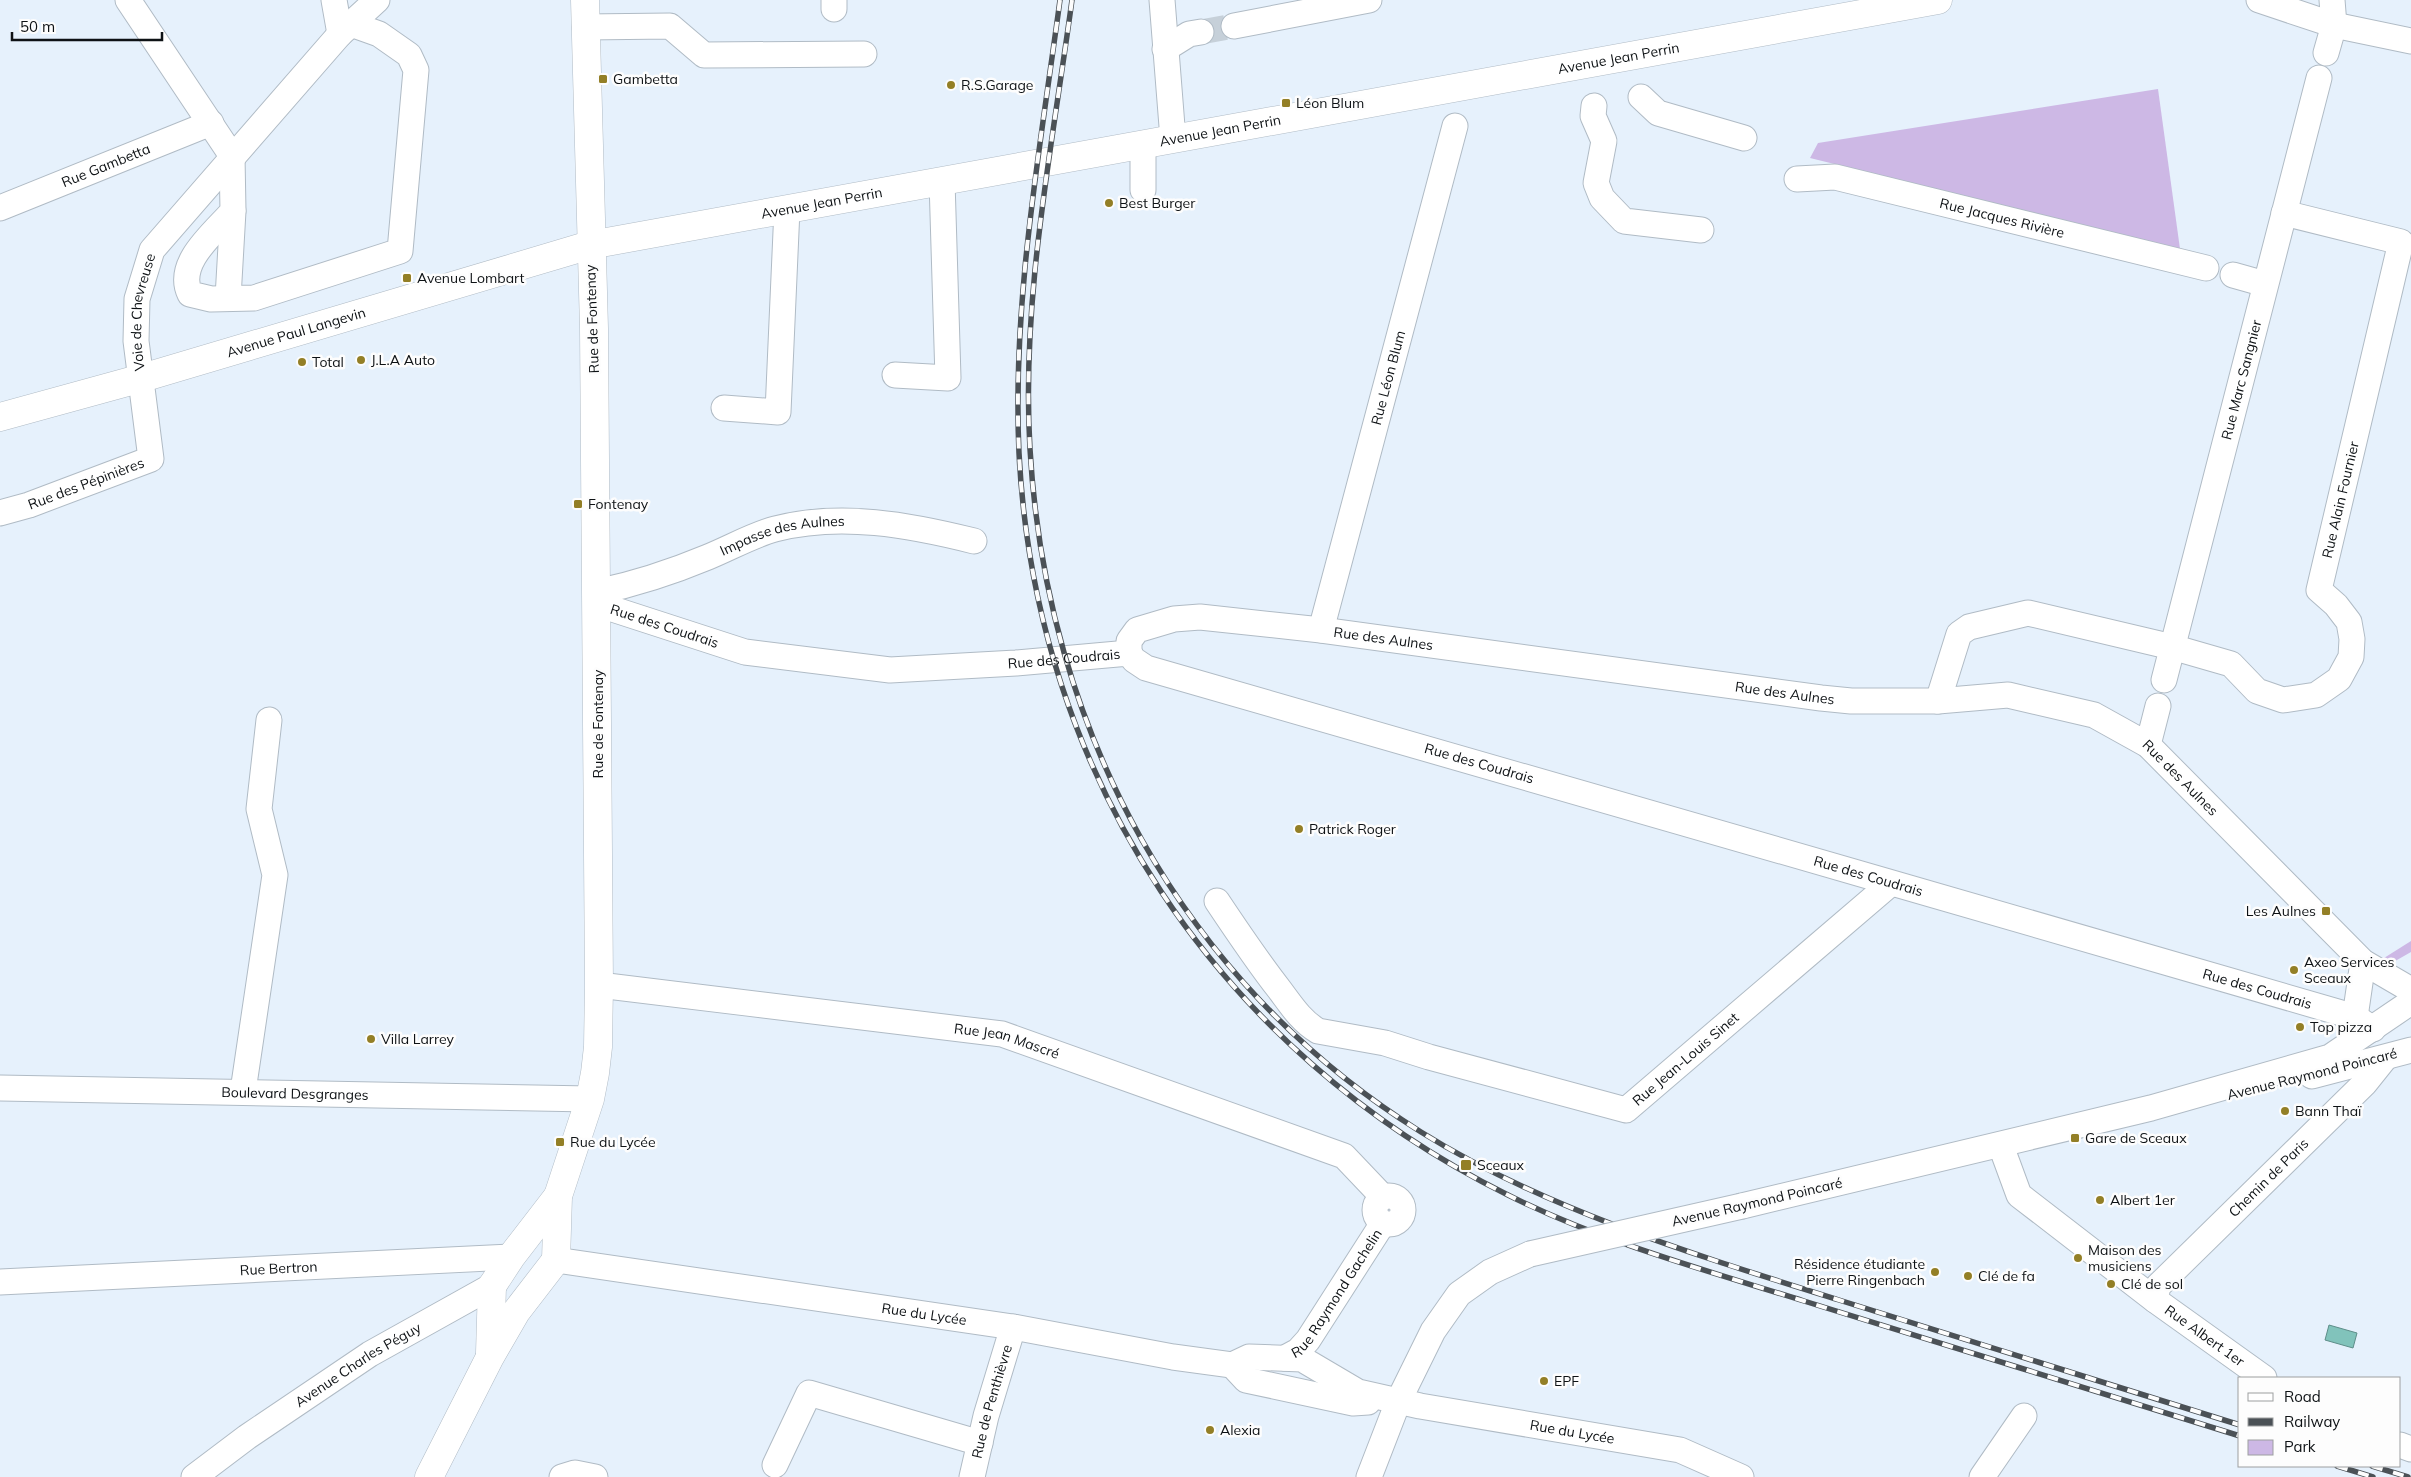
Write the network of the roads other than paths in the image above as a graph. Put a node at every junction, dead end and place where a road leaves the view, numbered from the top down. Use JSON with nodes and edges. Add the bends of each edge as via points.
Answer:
{"nodes":[{"id":1,"x":128,"y":0,"type":"edge"},
{"id":2,"x":334,"y":0,"type":"edge"},
{"id":3,"x":377,"y":0,"type":"edge"},
{"id":4,"x":585,"y":0,"type":"edge"},
{"id":5,"x":1162,"y":0,"type":"edge"},
{"id":6,"x":1268,"y":0,"type":"edge"},
{"id":7,"x":1368,"y":0,"type":"edge"},
{"id":8,"x":1938,"y":0,"type":"edge"},
{"id":9,"x":2259,"y":0,"type":"edge"},
{"id":10,"x":2332,"y":0,"type":"edge"},
{"id":11,"x":2334,"y":25,"type":"junction"},
{"id":12,"x":585,"y":27,"type":"junction"},
{"id":13,"x":345,"y":29,"type":"junction"},
{"id":14,"x":1201,"y":32,"type":"tunnel mouth"},
{"id":15,"x":2411,"y":41,"type":"edge"},
{"id":16,"x":1165,"y":49,"type":"junction"},
{"id":17,"x":2326,"y":53,"type":"dead end"},
{"id":18,"x":864,"y":54,"type":"dead end"},
{"id":19,"x":2319,"y":78,"type":"dead end"},
{"id":20,"x":1641,"y":97,"type":"dead end"},
{"id":21,"x":1594,"y":106,"type":"dead end"},
{"id":22,"x":211,"y":123,"type":"junction"},
{"id":23,"x":1455,"y":126,"type":"dead end"},
{"id":24,"x":1173,"y":138,"type":"junction"},
{"id":25,"x":1744,"y":138,"type":"dead end"},
{"id":26,"x":1143,"y":144,"type":"junction"},
{"id":27,"x":232,"y":156,"type":"junction"},
{"id":28,"x":1797,"y":179,"type":"dead end"},
{"id":29,"x":942,"y":181,"type":"junction"},
{"id":30,"x":1143,"y":190,"type":"dead end"},
{"id":31,"x":0,"y":208,"type":"edge"},
{"id":32,"x":787,"y":209,"type":"junction"},
{"id":33,"x":233,"y":211,"type":"junction"},
{"id":34,"x":2284,"y":213,"type":"junction"},
{"id":35,"x":1701,"y":230,"type":"dead end"},
{"id":36,"x":590,"y":245,"type":"junction"},
{"id":37,"x":2206,"y":268,"type":"dead end"},
{"id":38,"x":2234,"y":275,"type":"dead end"},
{"id":39,"x":2265,"y":284,"type":"junction"},
{"id":40,"x":228,"y":298,"type":"junction"},
{"id":41,"x":895,"y":375,"type":"dead end"},
{"id":42,"x":142,"y":378,"type":"junction"},
{"id":43,"x":724,"y":408,"type":"dead end"},
{"id":44,"x":0,"y":417,"type":"edge"},
{"id":45,"x":0,"y":513,"type":"edge"},
{"id":46,"x":974,"y":541,"type":"dead end"},
{"id":47,"x":597,"y":598,"type":"junction"},
{"id":48,"x":1321,"y":630,"type":"junction"},
{"id":49,"x":2172,"y":647,"type":"junction"},
{"id":50,"x":1129,"y":653,"type":"junction"},
{"id":51,"x":2164,"y":680,"type":"dead end"},
{"id":52,"x":1938,"y":701,"type":"junction"},
{"id":53,"x":2158,"y":706,"type":"dead end"},
{"id":54,"x":269,"y":720,"type":"dead end"},
{"id":55,"x":2148,"y":745,"type":"junction"},
{"id":56,"x":1890,"y":884,"type":"junction"},
{"id":57,"x":1217,"y":901,"type":"dead end"},
{"id":58,"x":2363,"y":962,"type":"junction"},
{"id":59,"x":599,"y":985,"type":"junction"},
{"id":60,"x":2411,"y":990,"type":"edge"},
{"id":61,"x":2382,"y":1016,"type":"edge"},
{"id":62,"x":2400,"y":1053,"type":"edge"},
{"id":63,"x":2358,"y":1075,"type":"junction"},
{"id":64,"x":0,"y":1088,"type":"edge"},
{"id":65,"x":243,"y":1091,"type":"junction"},
{"id":66,"x":590,"y":1099,"type":"junction"},
{"id":67,"x":2183,"y":1100,"type":"junction"},
{"id":68,"x":2001,"y":1146,"type":"junction"},
{"id":69,"x":558,"y":1196,"type":"junction"},
{"id":70,"x":1383,"y":1223,"type":"joint"},
{"id":71,"x":511,"y":1257,"type":"junction"},
{"id":72,"x":556,"y":1260,"type":"junction"},
{"id":73,"x":0,"y":1282,"type":"edge"},
{"id":74,"x":492,"y":1286,"type":"junction"},
{"id":75,"x":534,"y":1288,"type":"junction"},
{"id":76,"x":2155,"y":1300,"type":"junction"},
{"id":77,"x":1013,"y":1327,"type":"junction"},
{"id":78,"x":490,"y":1357,"type":"junction"},
{"id":79,"x":1285,"y":1358,"type":"junction"},
{"id":80,"x":1232,"y":1365,"type":"junction"},
{"id":81,"x":2263,"y":1377,"type":"edge"},
{"id":82,"x":1398,"y":1402,"type":"junction"},
{"id":83,"x":2024,"y":1416,"type":"dead end"},
{"id":84,"x":980,"y":1443,"type":"junction"},
{"id":85,"x":775,"y":1465,"type":"dead end"},
{"id":86,"x":194,"y":1477,"type":"edge"},
{"id":87,"x":429,"y":1477,"type":"edge"},
{"id":88,"x":562,"y":1477,"type":"edge"},
{"id":89,"x":595,"y":1477,"type":"edge"},
{"id":90,"x":972,"y":1477,"type":"edge"},
{"id":91,"x":1369,"y":1477,"type":"edge"},
{"id":92,"x":1741,"y":1477,"type":"edge"},
{"id":93,"x":1982,"y":1477,"type":"edge"}],
"edges":[{"from":1,"to":22,"type":"street"},
{"from":2,"to":13,"type":"street"},
{"from":3,"to":13,"type":"street"},
{"from":4,"to":12,"type":"main road"},
{"from":5,"to":16,"type":"street"},
{"from":6,"to":7,"type":"street","via":[[1244,25]]},
{"from":8,"to":24,"type":"main road","name":"Avenue Jean Perrin"},
{"from":9,"to":11,"type":"street"},
{"from":10,"to":11,"type":"street"},
{"from":11,"to":15,"type":"street"},
{"from":11,"to":17,"type":"street"},
{"from":12,"to":18,"type":"street","via":[[670,26],[704,55]]},
{"from":12,"to":36,"type":"main road"},
{"from":13,"to":27,"type":"street"},
{"from":13,"to":40,"type":"street","via":[[379,34],[409,55],[416,70],[400,251],[254,298]]},
{"from":14,"to":16,"type":"street","via":[[1189,34]]},
{"from":16,"to":24,"type":"street"},
{"from":19,"to":34,"type":"street","name":"Rue Marc Sangnier"},
{"from":20,"to":25,"type":"street","via":[[1658,113]]},
{"from":21,"to":35,"type":"street","via":[[1593,116],[1604,141],[1596,183],[1602,198],[1624,221]]},
{"from":22,"to":27,"type":"street"},
{"from":22,"to":31,"type":"street","name":"Rue Gambetta"},
{"from":23,"to":48,"type":"street","name":"Rue Léon Blum"},
{"from":24,"to":26,"type":"main road","name":"Avenue Jean Perrin"},
{"from":26,"to":29,"type":"main road","name":"Avenue Jean Perrin"},
{"from":26,"to":30,"type":"street"},
{"from":27,"to":33,"type":"street"},
{"from":27,"to":42,"type":"street","name":"Voie de Chevreuse","via":[[152,250],[137,299],[136,341]]},
{"from":28,"to":37,"type":"street","name":"Rue Jacques Rivière","via":[[1836,177]]},
{"from":29,"to":32,"type":"main road","name":"Avenue Jean Perrin"},
{"from":29,"to":41,"type":"street","via":[[948,378]]},
{"from":32,"to":36,"type":"main road","name":"Avenue Jean Perrin"},
{"from":32,"to":43,"type":"street","via":[[778,412]]},
{"from":33,"to":40,"type":"street"},
{"from":33,"to":40,"type":"street","via":[[195,255],[186,273],[190,294],[211,299]]},
{"from":34,"to":39,"type":"street","name":"Rue Marc Sangnier"},
{"from":34,"to":49,"type":"street","name":"Rue Alain Fournier","via":[[2400,242],[2318,590],[2349,622],[2351,657],[2339,679],[2316,695],[2283,700],[2258,691],[2231,664]]},
{"from":36,"to":42,"type":"main road","name":"Avenue Paul Langevin"},
{"from":36,"to":47,"type":"main road","name":"Rue de Fontenay"},
{"from":38,"to":39,"type":"street"},
{"from":39,"to":49,"type":"street","name":"Rue Marc Sangnier"},
{"from":42,"to":44,"type":"main road","name":"Avenue Paul Langevin"},
{"from":42,"to":45,"type":"street","name":"Rue des Pépinières","via":[[151,459]]},
{"from":46,"to":47,"type":"street","name":"Impasse des Aulnes","via":[[882,522],[819,523],[775,529]]},
{"from":47,"to":50,"type":"street","name":"Rue des Coudrais","via":[[745,652],[890,670]]},
{"from":47,"to":59,"type":"main road","name":"Rue de Fontenay"},
{"from":48,"to":50,"type":"street","name":"Rue des Aulnes","via":[[1200,617],[1174,619],[1137,630],[1129,641]]},
{"from":48,"to":52,"type":"street","name":"Rue des Aulnes","via":[[1821,698]]},
{"from":49,"to":51,"type":"street","name":"Rue Marc Sangnier"},
{"from":49,"to":52,"type":"street","via":[[2028,613],[1969,627],[1959,634]]},
{"from":50,"to":56,"type":"street","name":"Rue des Coudrais","via":[[1146,668],[1474,760]]},
{"from":52,"to":55,"type":"street","name":"Rue des Aulnes","via":[[2008,695],[2044,702],[2094,715]]},
{"from":53,"to":55,"type":"street"},
{"from":54,"to":65,"type":"street","via":[[259,809],[275,875]]},
{"from":55,"to":58,"type":"street","name":"Rue des Aulnes"},
{"from":56,"to":57,"type":"street","name":"Rue Jean-Louis Sinet","via":[[1626,1110],[1385,1044],[1318,1031],[1309,1026],[1257,961]]},
{"from":56,"to":61,"type":"street","name":"Rue des Coudrais"},
{"from":58,"to":60,"type":"street","name":"Rue des Aulnes"},
{"from":58,"to":61,"type":"street"},
{"from":59,"to":66,"type":"main road","name":"Rue de Fontenay","via":[[598,1048]]},
{"from":59,"to":70,"type":"street","name":"Rue Jean Mascré","via":[[1002,1034],[1344,1156],[1383,1197],[1374,1210],[1375,1216]]},
{"from":61,"to":62,"type":"street"},
{"from":61,"to":67,"type":"street","name":"Avenue Raymond Poincaré","via":[[2330,1058]]},
{"from":62,"to":63,"type":"street","name":"Chemin de Paris"},
{"from":63,"to":67,"type":"street","name":"Avenue Raymond Poincaré","via":[[2238,1096]]},
{"from":63,"to":76,"type":"street","name":"Chemin de Paris","via":[[2158,1286]]},
{"from":64,"to":65,"type":"street","name":"Boulevard Desgranges"},
{"from":65,"to":66,"type":"street","name":"Boulevard Desgranges"},
{"from":66,"to":69,"type":"main road","name":"Rue de Fontenay"},
{"from":67,"to":68,"type":"street","name":"Avenue Raymond Poincaré"},
{"from":68,"to":76,"type":"street","name":"Rue Albert 1er","via":[[2015,1186]]},
{"from":68,"to":82,"type":"street","name":"Avenue Raymond Poincaré","bridge":true,"via":[[1530,1254],[1490,1272],[1459,1294],[1433,1330]]},
{"from":69,"to":71,"type":"main road","name":"Rue de Fontenay"},
{"from":69,"to":72,"type":"main road","name":"Rue de Fontenay"},
{"from":70,"to":79,"type":"street","name":"Rue Raymond Gachelin","via":[[1308,1340],[1298,1352]]},
{"from":71,"to":72,"type":"main road","name":"Rue Bertron","via":[[534,1255]]},
{"from":71,"to":73,"type":"street","name":"Rue Bertron"},
{"from":71,"to":74,"type":"main road","name":"Rue de Fontenay"},
{"from":72,"to":75,"type":"main road"},
{"from":72,"to":77,"type":"street","name":"Rue du Lycée"},
{"from":74,"to":75,"type":"main road"},
{"from":74,"to":78,"type":"main road"},
{"from":74,"to":86,"type":"street","name":"Avenue Charles Péguy","via":[[370,1354]]},
{"from":75,"to":78,"type":"main road"},
{"from":76,"to":81,"type":"street","name":"Rue Albert 1er"},
{"from":77,"to":80,"type":"street","name":"Rue du Lycée","via":[[1173,1358]]},
{"from":77,"to":84,"type":"street","name":"Rue de Penthièvre"},
{"from":78,"to":87,"type":"main road"},
{"from":79,"to":80,"type":"street","name":"Rue du Lycée","via":[[1249,1357]]},
{"from":79,"to":82,"type":"street","name":"Rue du Lycée","via":[[1302,1360],[1358,1392]]},
{"from":80,"to":82,"type":"street","name":"Rue du Lycée","via":[[1246,1380],[1354,1403]]},
{"from":82,"to":91,"type":"street","name":"Avenue Raymond Poincaré"},
{"from":82,"to":92,"type":"street","name":"Rue du Lycée","via":[[1680,1450]]},
{"from":83,"to":93,"type":"street"},
{"from":84,"to":85,"type":"street","via":[[809,1393]]},
{"from":84,"to":90,"type":"street","name":"Rue de Penthièvre"},
{"from":88,"to":89,"type":"street","via":[[575,1472]]}]}
